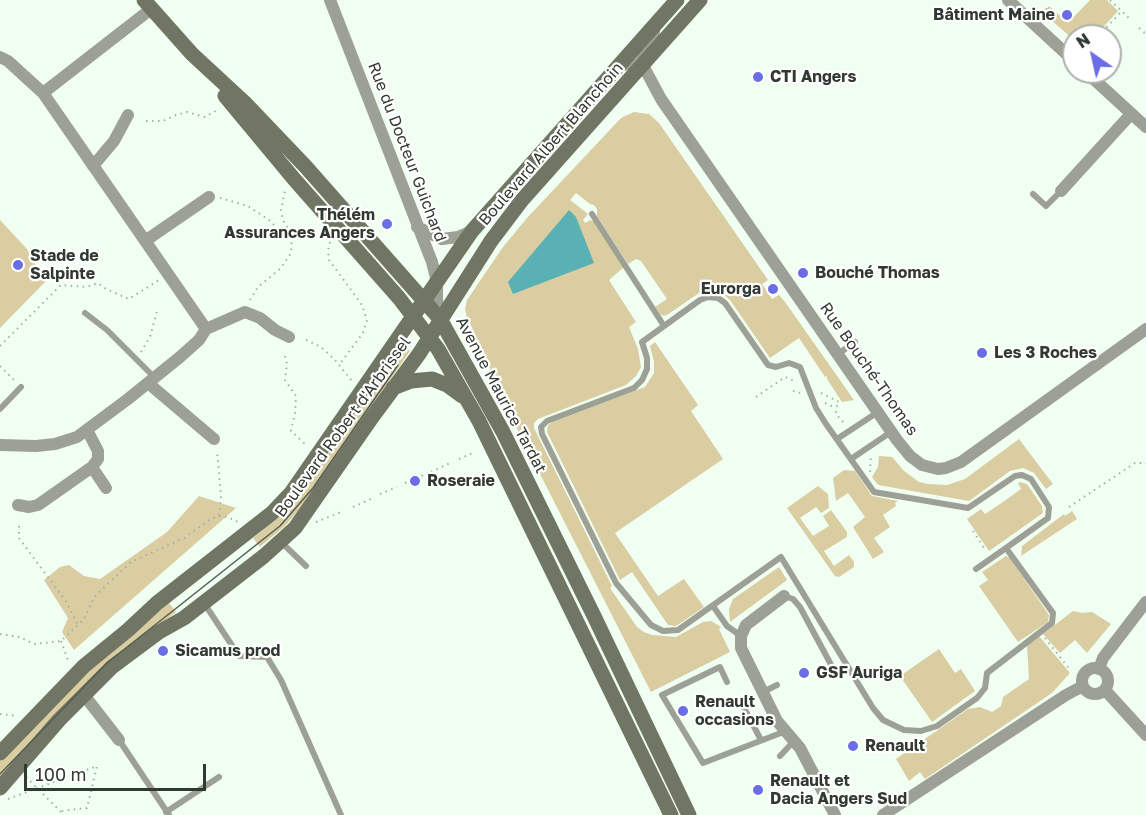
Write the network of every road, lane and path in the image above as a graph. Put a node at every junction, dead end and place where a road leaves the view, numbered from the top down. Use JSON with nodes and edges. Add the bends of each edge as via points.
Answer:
{"nodes":[{"id":1,"x":677,"y":0,"type":"edge"},
{"id":2,"x":700,"y":0,"type":"edge"},
{"id":3,"x":1008,"y":0,"type":"edge"},
{"id":4,"x":1110,"y":0,"type":"edge"},
{"id":5,"x":147,"y":4,"type":"edge"},
{"id":6,"x":331,"y":4,"type":"edge"},
{"id":7,"x":1049,"y":6,"type":"dead end"},
{"id":8,"x":1122,"y":11,"type":"junction"},
{"id":9,"x":1041,"y":14,"type":"dead end"},
{"id":10,"x":1131,"y":20,"type":"dead end"},
{"id":11,"x":657,"y":22,"type":"junction"},
{"id":12,"x":1110,"y":24,"type":"edge"},
{"id":13,"x":1139,"y":28,"type":"dead end"},
{"id":14,"x":1146,"y":34,"type":"edge"},
{"id":15,"x":1062,"y":50,"type":"edge"},
{"id":16,"x":0,"y":57,"type":"edge"},
{"id":17,"x":641,"y":67,"type":"junction"},
{"id":18,"x":617,"y":68,"type":"junction"},
{"id":19,"x":1099,"y":84,"type":"edge"},
{"id":20,"x":43,"y":93,"type":"junction"},
{"id":21,"x":219,"y":109,"type":"dead end"},
{"id":22,"x":1131,"y":114,"type":"junction"},
{"id":23,"x":128,"y":115,"type":"dead end"},
{"id":24,"x":146,"y":121,"type":"dead end"},
{"id":25,"x":1146,"y":127,"type":"edge"},
{"id":26,"x":93,"y":166,"type":"junction"},
{"id":27,"x":286,"y":187,"type":"dead end"},
{"id":28,"x":1059,"y":193,"type":"joint"},
{"id":29,"x":1033,"y":194,"type":"dead end"},
{"id":30,"x":209,"y":197,"type":"dead end"},
{"id":31,"x":229,"y":200,"type":"dead end"},
{"id":32,"x":592,"y":214,"type":"dead end"},
{"id":33,"x":417,"y":227,"type":"junction"},
{"id":34,"x":472,"y":231,"type":"junction"},
{"id":35,"x":292,"y":234,"type":"junction"},
{"id":36,"x":145,"y":241,"type":"junction"},
{"id":37,"x":331,"y":241,"type":"dead end"},
{"id":38,"x":162,"y":278,"type":"dead end"},
{"id":39,"x":437,"y":282,"type":"junction"},
{"id":40,"x":247,"y":307,"type":"dead end"},
{"id":41,"x":419,"y":307,"type":"junction"},
{"id":42,"x":157,"y":311,"type":"dead end"},
{"id":43,"x":85,"y":313,"type":"dead end"},
{"id":44,"x":440,"y":320,"type":"junction"},
{"id":45,"x":664,"y":326,"type":"junction"},
{"id":46,"x":1146,"y":328,"type":"edge"},
{"id":47,"x":206,"y":329,"type":"junction"},
{"id":48,"x":289,"y":337,"type":"dead end"},
{"id":49,"x":429,"y":337,"type":"junction"},
{"id":50,"x":306,"y":340,"type":"dead end"},
{"id":51,"x":855,"y":342,"type":"dead end"},
{"id":52,"x":0,"y":346,"type":"edge"},
{"id":53,"x":838,"y":354,"type":"junction"},
{"id":54,"x":285,"y":356,"type":"dead end"},
{"id":55,"x":136,"y":359,"type":"junction"},
{"id":56,"x":339,"y":365,"type":"junction"},
{"id":57,"x":0,"y":366,"type":"edge"},
{"id":58,"x":152,"y":380,"type":"junction"},
{"id":59,"x":353,"y":382,"type":"dead end"},
{"id":60,"x":21,"y":387,"type":"joint"},
{"id":61,"x":393,"y":388,"type":"junction"},
{"id":62,"x":466,"y":400,"type":"junction"},
{"id":63,"x":0,"y":409,"type":"edge"},
{"id":64,"x":878,"y":412,"type":"junction"},
{"id":65,"x":87,"y":430,"type":"junction"},
{"id":66,"x":891,"y":432,"type":"junction"},
{"id":67,"x":214,"y":439,"type":"dead end"},
{"id":68,"x":837,"y":440,"type":"junction"},
{"id":69,"x":1,"y":443,"type":"edge"},
{"id":70,"x":307,"y":446,"type":"dead end"},
{"id":71,"x":475,"y":452,"type":"dead end"},
{"id":72,"x":219,"y":459,"type":"dead end"},
{"id":73,"x":459,"y":459,"type":"dead end"},
{"id":74,"x":851,"y":459,"type":"junction"},
{"id":75,"x":450,"y":463,"type":"dead end"},
{"id":76,"x":1146,"y":463,"type":"edge"},
{"id":77,"x":92,"y":467,"type":"junction"},
{"id":78,"x":431,"y":472,"type":"dead end"},
{"id":79,"x":424,"y":475,"type":"dead end"},
{"id":80,"x":405,"y":483,"type":"dead end"},
{"id":81,"x":397,"y":487,"type":"dead end"},
{"id":82,"x":106,"y":488,"type":"dead end"},
{"id":83,"x":380,"y":495,"type":"dead end"},
{"id":84,"x":371,"y":499,"type":"dead end"},
{"id":85,"x":18,"y":505,"type":"dead end"},
{"id":86,"x":353,"y":507,"type":"dead end"},
{"id":87,"x":1069,"y":507,"type":"dead end"},
{"id":88,"x":344,"y":511,"type":"dead end"},
{"id":89,"x":219,"y":516,"type":"junction"},
{"id":90,"x":238,"y":522,"type":"dead end"},
{"id":91,"x":309,"y":525,"type":"dead end"},
{"id":92,"x":19,"y":526,"type":"dead end"},
{"id":93,"x":973,"y":531,"type":"dead end"},
{"id":94,"x":280,"y":541,"type":"junction"},
{"id":95,"x":1006,"y":548,"type":"junction"},
{"id":96,"x":991,"y":558,"type":"junction"},
{"id":97,"x":306,"y":566,"type":"dead end"},
{"id":98,"x":976,"y":569,"type":"dead end"},
{"id":99,"x":784,"y":596,"type":"joint"},
{"id":100,"x":1146,"y":602,"type":"edge"},
{"id":101,"x":204,"y":603,"type":"junction"},
{"id":102,"x":712,"y":606,"type":"junction"},
{"id":103,"x":78,"y":625,"type":"junction"},
{"id":104,"x":1040,"y":632,"type":"junction"},
{"id":105,"x":0,"y":634,"type":"edge"},
{"id":106,"x":741,"y":636,"type":"junction"},
{"id":107,"x":61,"y":641,"type":"junction"},
{"id":108,"x":69,"y":663,"type":"dead end"},
{"id":109,"x":1099,"y":669,"type":"junction"},
{"id":110,"x":1071,"y":671,"type":"dead end"},
{"id":111,"x":836,"y":674,"type":"dead end"},
{"id":112,"x":727,"y":682,"type":"dead end"},
{"id":113,"x":777,"y":685,"type":"dead end"},
{"id":114,"x":1083,"y":686,"type":"junction"},
{"id":115,"x":1105,"y":690,"type":"junction"},
{"id":116,"x":763,"y":692,"type":"junction"},
{"id":117,"x":84,"y":695,"type":"junction"},
{"id":118,"x":743,"y":706,"type":"dead end"},
{"id":119,"x":0,"y":714,"type":"edge"},
{"id":120,"x":20,"y":717,"type":"dead end"},
{"id":121,"x":1146,"y":735,"type":"edge"},
{"id":122,"x":790,"y":736,"type":"junction"},
{"id":123,"x":119,"y":740,"type":"joint"},
{"id":124,"x":761,"y":741,"type":"junction"},
{"id":125,"x":0,"y":753,"type":"edge"},
{"id":126,"x":780,"y":756,"type":"dead end"},
{"id":127,"x":26,"y":777,"type":"dead end"},
{"id":128,"x":219,"y":777,"type":"dead end"},
{"id":129,"x":38,"y":789,"type":"junction"},
{"id":130,"x":1,"y":795,"type":"edge"},
{"id":131,"x":60,"y":811,"type":"junction"},
{"id":132,"x":168,"y":813,"type":"edge"},
{"id":133,"x":64,"y":815,"type":"edge"},
{"id":134,"x":341,"y":815,"type":"edge"},
{"id":135,"x":671,"y":815,"type":"edge"},
{"id":136,"x":689,"y":815,"type":"edge"},
{"id":137,"x":835,"y":815,"type":"edge"},
{"id":138,"x":883,"y":815,"type":"edge"}],
"edges":[{"from":1,"to":11,"type":"street","name":"Boulevard Albert Blanchoin"},
{"from":2,"to":17,"type":"street","name":"Boulevard Albert Blanchoin"},
{"from":3,"to":15,"type":"street"},
{"from":4,"to":8,"type":"path"},
{"from":5,"to":20,"type":"street"},
{"from":5,"to":41,"type":"street","name":"Avenue Maurice Tardat","via":[[306,167]]},
{"from":6,"to":33,"type":"street","name":"Rue du Docteur Guichard"},
{"from":7,"to":9,"type":"path"},
{"from":8,"to":10,"type":"path"},
{"from":8,"to":12,"type":"path"},
{"from":11,"to":17,"type":"street","via":[[642,52]]},
{"from":11,"to":18,"type":"street","name":"Boulevard Albert Blanchoin"},
{"from":13,"to":14,"type":"path"},
{"from":16,"to":20,"type":"street"},
{"from":17,"to":18,"type":"street","via":[[630,63]]},
{"from":17,"to":44,"type":"street","name":"Boulevard Albert Blanchoin","via":[[522,200]]},
{"from":17,"to":53,"type":"street","name":"Rue Bouché-Thomas"},
{"from":18,"to":34,"type":"street","name":"Boulevard Albert Blanchoin"},
{"from":19,"to":22,"type":"street"},
{"from":20,"to":26,"type":"street"},
{"from":21,"to":24,"type":"path","via":[[205,117],[187,112],[164,121]]},
{"from":22,"to":25,"type":"street"},
{"from":22,"to":28,"type":"street"},
{"from":23,"to":26,"type":"street","via":[[114,141]]},
{"from":26,"to":36,"type":"street"},
{"from":27,"to":35,"type":"path","via":[[281,210]]},
{"from":28,"to":29,"type":"lane","via":[[1046,206]]},
{"from":30,"to":36,"type":"street"},
{"from":31,"to":35,"type":"path","via":[[258,211],[283,234]]},
{"from":32,"to":45,"type":"lane"},
{"from":33,"to":34,"type":"street","via":[[442,239]]},
{"from":33,"to":39,"type":"street","name":"Rue du Docteur Guichard"},
{"from":34,"to":39,"type":"street","name":"Boulevard Albert Blanchoin"},
{"from":35,"to":40,"type":"path","via":[[287,261],[258,287]]},
{"from":36,"to":47,"type":"street"},
{"from":37,"to":56,"type":"path","via":[[329,260],[362,305],[367,320],[363,333]]},
{"from":38,"to":52,"type":"path","via":[[129,299],[98,283],[86,287],[61,285]]},
{"from":39,"to":41,"type":"street","name":"Boulevard Albert Blanchoin"},
{"from":39,"to":44,"type":"street","name":"Rue du Docteur Guichard"},
{"from":41,"to":44,"type":"street","name":"Avenue Maurice Tardat"},
{"from":41,"to":49,"type":"street","name":"Avenue Maurice Tardat"},
{"from":41,"to":125,"type":"street","name":"Boulevard Robert d'Arbrissel","via":[[291,494],[84,666]]},
{"from":42,"to":55,"type":"path","via":[[150,337]]},
{"from":43,"to":55,"type":"lane"},
{"from":44,"to":49,"type":"street","name":"Boulevard Robert d'Arbrissel"},
{"from":44,"to":136,"type":"street","name":"Avenue Maurice Tardat","via":[[503,432]]},
{"from":45,"to":68,"type":"lane","via":[[704,298],[722,300],[768,364],[776,367],[793,363],[800,367],[816,408]]},
{"from":45,"to":102,"type":"lane","via":[[642,342],[648,364],[638,384],[547,421],[541,431],[616,583],[651,625],[673,631]]},
{"from":46,"to":66,"type":"street","name":"Rue Bouché-Thomas","via":[[954,466],[938,469],[922,465]]},
{"from":47,"to":48,"type":"street","via":[[245,312]]},
{"from":47,"to":58,"type":"street","via":[[200,340]]},
{"from":49,"to":61,"type":"street","name":"Boulevard Robert d'Arbrissel"},
{"from":49,"to":62,"type":"street","name":"Avenue Maurice Tardat"},
{"from":50,"to":56,"type":"path","via":[[321,347]]},
{"from":51,"to":53,"type":"lane"},
{"from":53,"to":64,"type":"street","name":"Rue Bouché-Thomas"},
{"from":54,"to":70,"type":"path","via":[[285,380],[296,396],[291,431]]},
{"from":55,"to":58,"type":"lane"},
{"from":56,"to":59,"type":"path"},
{"from":57,"to":60,"type":"path"},
{"from":58,"to":65,"type":"street"},
{"from":58,"to":67,"type":"street"},
{"from":60,"to":63,"type":"lane"},
{"from":61,"to":62,"type":"street","via":[[411,381],[432,380],[447,385]]},
{"from":61,"to":94,"type":"street","name":"Boulevard Robert d'Arbrissel","via":[[295,528]]},
{"from":62,"to":135,"type":"street","name":"Avenue Maurice Tardat"},
{"from":64,"to":66,"type":"street","name":"Rue Bouché-Thomas"},
{"from":64,"to":68,"type":"lane"},
{"from":65,"to":69,"type":"street","via":[[55,444]]},
{"from":65,"to":77,"type":"street","via":[[98,451]]},
{"from":66,"to":74,"type":"lane"},
{"from":68,"to":74,"type":"lane"},
{"from":71,"to":73,"type":"path"},
{"from":72,"to":89,"type":"path"},
{"from":74,"to":95,"type":"lane","via":[[874,492],[968,508],[1015,476],[1027,476],[1047,503],[1049,515]]},
{"from":75,"to":78,"type":"path"},
{"from":76,"to":87,"type":"path","via":[[1135,463]]},
{"from":77,"to":82,"type":"street"},
{"from":77,"to":85,"type":"street","via":[[38,505]]},
{"from":79,"to":80,"type":"path"},
{"from":81,"to":83,"type":"path"},
{"from":84,"to":86,"type":"path"},
{"from":88,"to":91,"type":"path"},
{"from":89,"to":90,"type":"path"},
{"from":89,"to":103,"type":"path","via":[[184,538],[131,562],[94,597]]},
{"from":92,"to":103,"type":"path","via":[[19,538],[67,603]]},
{"from":93,"to":96,"type":"path"},
{"from":94,"to":97,"type":"lane"},
{"from":94,"to":101,"type":"street","name":"Boulevard Robert d'Arbrissel"},
{"from":95,"to":96,"type":"lane"},
{"from":95,"to":104,"type":"lane","via":[[1053,613],[1052,623]]},
{"from":96,"to":98,"type":"lane"},
{"from":99,"to":106,"type":"street","via":[[750,621]]},
{"from":99,"to":111,"type":"lane","via":[[800,607]]},
{"from":100,"to":109,"type":"street","via":[[1103,658]]},
{"from":101,"to":117,"type":"street","name":"Boulevard Robert d'Arbrissel","via":[[112,667]]},
{"from":101,"to":134,"type":"lane","via":[[239,656],[267,657]]},
{"from":102,"to":104,"type":"lane","via":[[781,557],[878,715],[896,728],[912,732],[937,726],[977,698],[985,688],[987,673]]},
{"from":102,"to":106,"type":"lane","via":[[729,628]]},
{"from":103,"to":107,"type":"path"},
{"from":104,"to":110,"type":"path"},
{"from":105,"to":107,"type":"path","via":[[34,644]]},
{"from":106,"to":116,"type":"street","via":[[741,648]]},
{"from":107,"to":108,"type":"path"},
{"from":109,"to":114,"type":"street","via":[[1084,674]]},
{"from":109,"to":115,"type":"street","via":[[1108,678]]},
{"from":112,"to":124,"type":"lane","via":[[720,667],[662,694],[703,763]]},
{"from":113,"to":116,"type":"lane"},
{"from":114,"to":115,"type":"street","via":[[1093,694]]},
{"from":114,"to":138,"type":"street"},
{"from":115,"to":121,"type":"street"},
{"from":116,"to":122,"type":"street","via":[[777,721]]},
{"from":117,"to":123,"type":"street"},
{"from":117,"to":130,"type":"street","name":"Boulevard Robert d'Arbrissel","via":[[59,720]]},
{"from":118,"to":124,"type":"lane"},
{"from":119,"to":120,"type":"path"},
{"from":122,"to":124,"type":"lane"},
{"from":122,"to":126,"type":"lane"},
{"from":122,"to":137,"type":"street"},
{"from":123,"to":132,"type":"lane"},
{"from":127,"to":129,"type":"path"},
{"from":128,"to":132,"type":"lane"},
{"from":129,"to":130,"type":"path"},
{"from":129,"to":131,"type":"path"},
{"from":129,"to":131,"type":"path","via":[[97,766],[87,808]]},
{"from":131,"to":133,"type":"path"}]}
